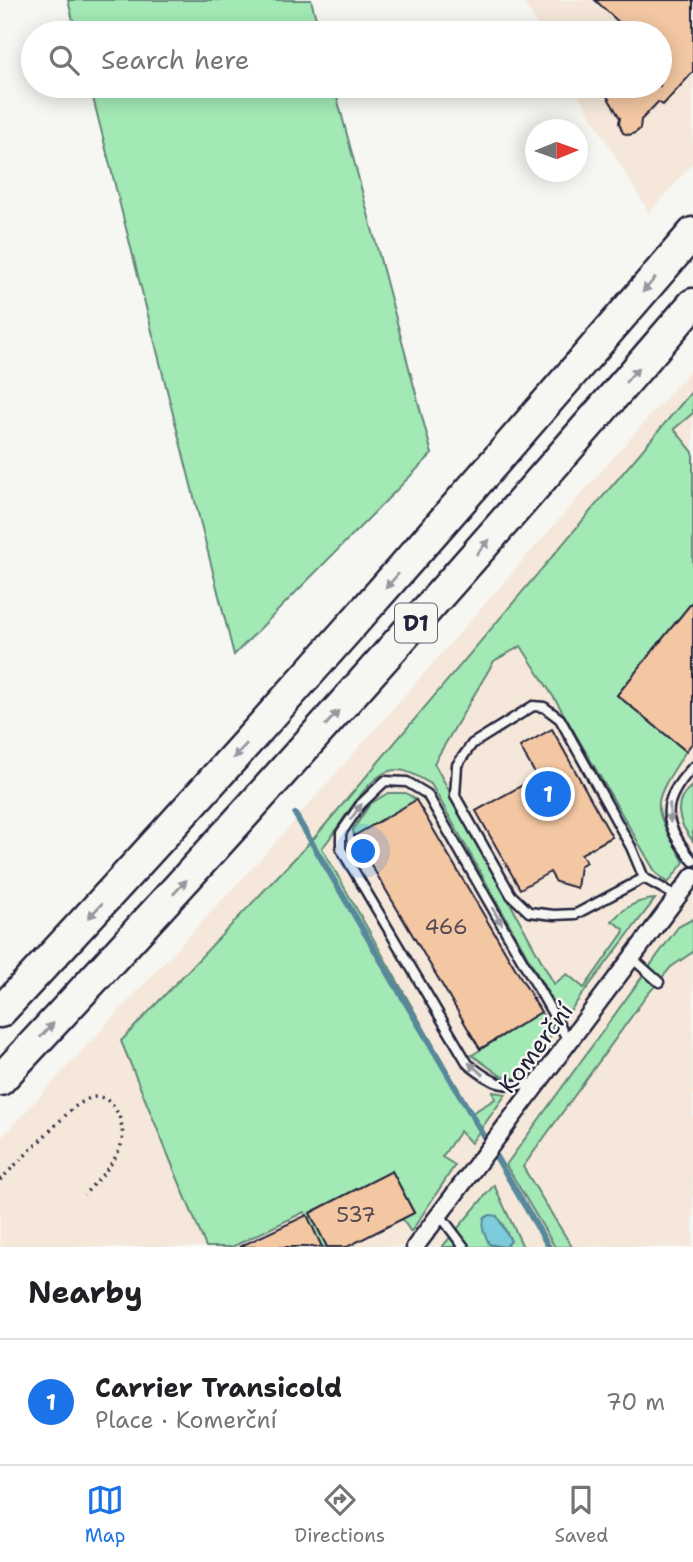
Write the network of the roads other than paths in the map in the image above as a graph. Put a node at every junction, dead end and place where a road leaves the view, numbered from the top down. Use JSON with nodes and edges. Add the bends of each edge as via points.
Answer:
{"nodes":[{"id":1,"x":693,"y":233,"type":"edge"},
{"id":2,"x":693,"y":304,"type":"edge"},
{"id":3,"x":693,"y":767,"type":"edge"},
{"id":4,"x":693,"y":861,"type":"edge"},
{"id":5,"x":693,"y":876,"type":"edge"},
{"id":6,"x":644,"y":878,"type":"junction"},
{"id":7,"x":678,"y":897,"type":"junction"},
{"id":8,"x":632,"y":958,"type":"junction"},
{"id":9,"x":659,"y":982,"type":"dead end"},
{"id":10,"x":0,"y":1012,"type":"edge"},
{"id":11,"x":569,"y":1042,"type":"junction"},
{"id":12,"x":0,"y":1080,"type":"edge"},
{"id":13,"x":538,"y":1083,"type":"junction"},
{"id":14,"x":440,"y":1215,"type":"junction"},
{"id":15,"x":415,"y":1247,"type":"edge"},
{"id":16,"x":464,"y":1247,"type":"edge"}],
"edges":[{"from":1,"to":10,"type":"highway","number":"D1","one_way":true,"via":[[356,622]]},
{"from":12,"to":2,"type":"highway","number":"D1","one_way":true,"via":[[392,652]]},
{"from":3,"to":4,"type":"lane","one_way":true,"via":[[672,793],[668,808],[669,822]]},
{"from":5,"to":7,"type":"street","name":"Komerční"},
{"from":6,"to":6,"type":"lane","via":[[576,914],[529,912],[511,895],[455,796],[457,765],[472,744],[533,706],[544,707],[560,719]]},
{"from":6,"to":7,"type":"lane"},
{"from":7,"to":8,"type":"street","name":"Komerční"},
{"from":8,"to":9,"type":"lane"},
{"from":8,"to":11,"type":"street","name":"Komerční"},
{"from":11,"to":13,"type":"street","name":"Komerční"},
{"from":13,"to":11,"type":"lane","one_way":true,"via":[[512,1087],[490,1081],[468,1064],[341,849],[341,833],[361,804],[386,781],[407,782],[426,794]]},
{"from":13,"to":14,"type":"street","name":"Komerční"},
{"from":14,"to":15,"type":"street","name":"Komerční"},
{"from":14,"to":16,"type":"lane"}]}
